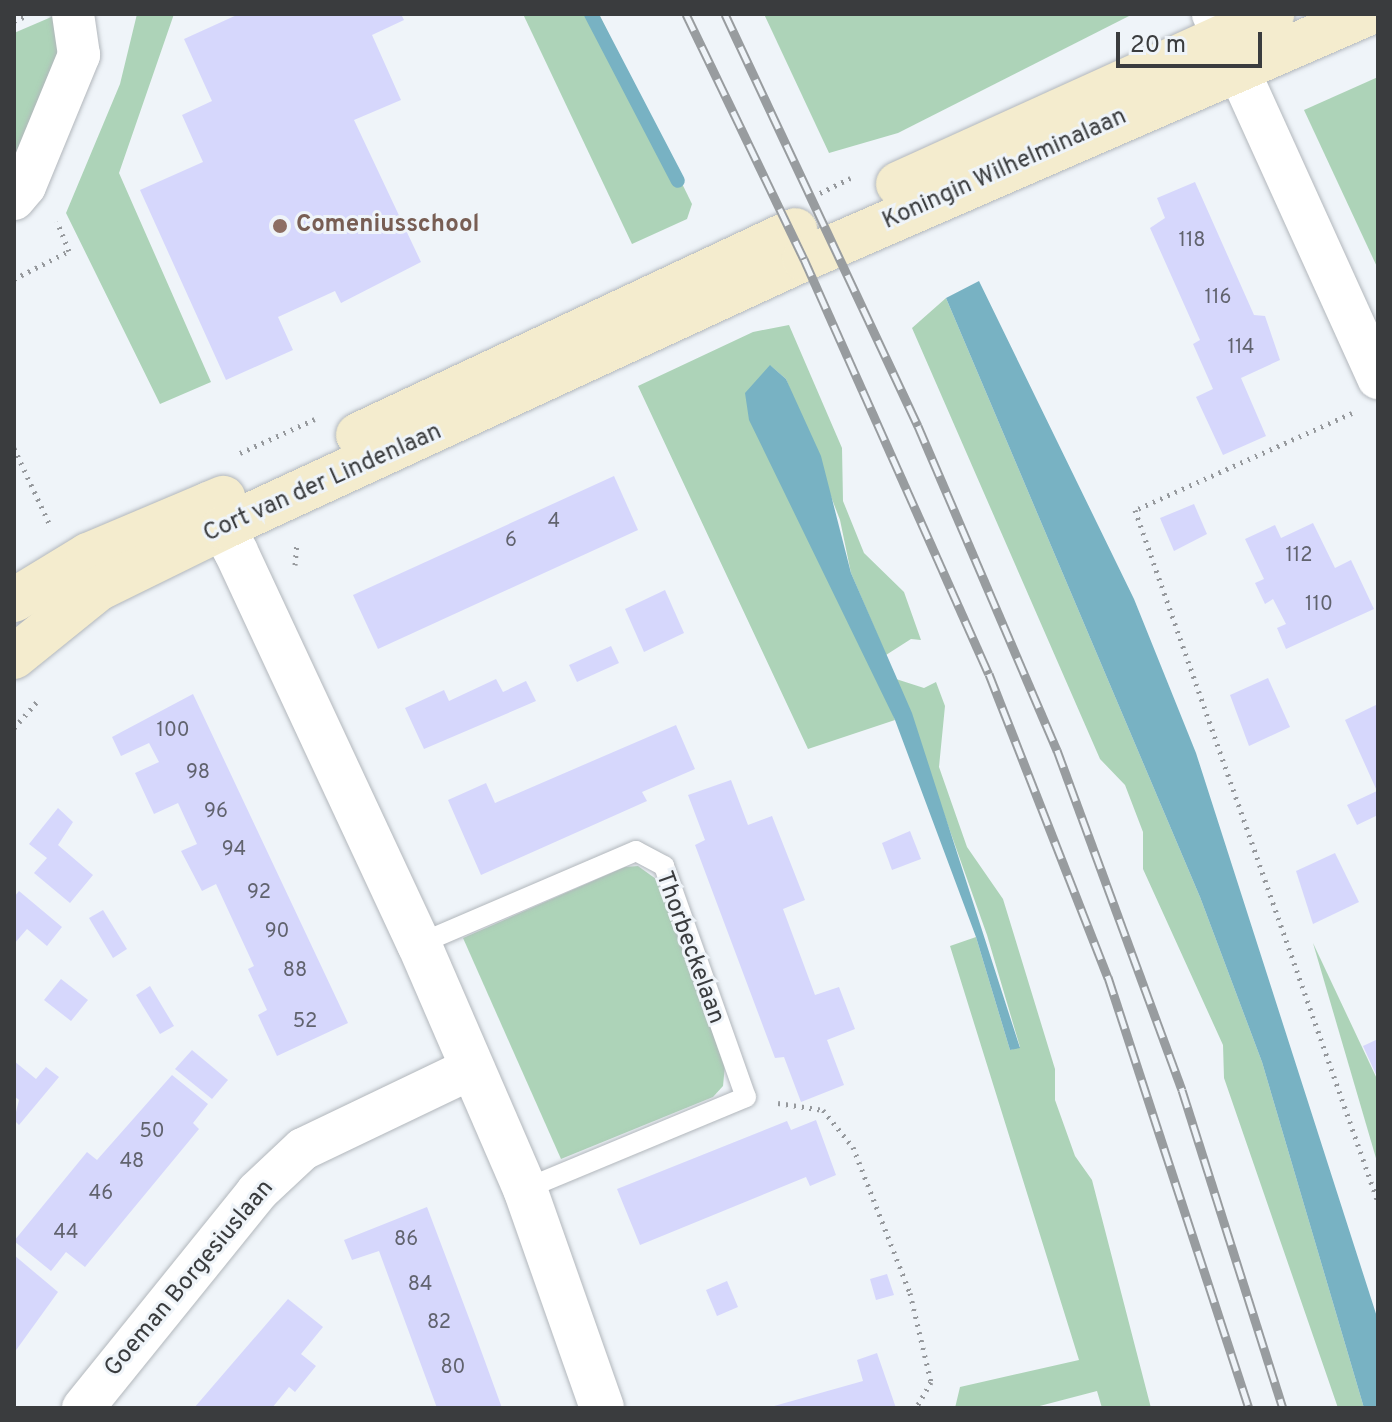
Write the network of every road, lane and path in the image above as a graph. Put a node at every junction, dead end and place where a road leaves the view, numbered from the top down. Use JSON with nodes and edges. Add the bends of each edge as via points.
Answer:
{"nodes":[{"id":1,"x":30,"y":14,"type":"edge"},
{"id":2,"x":73,"y":14,"type":"edge"},
{"id":3,"x":1272,"y":14,"type":"edge"},
{"id":4,"x":1367,"y":14,"type":"edge"},
{"id":5,"x":14,"y":21,"type":"edge"},
{"id":6,"x":1224,"y":39,"type":"edge"},
{"id":7,"x":14,"y":199,"type":"edge"},
{"id":8,"x":639,"y":320,"type":"joint"},
{"id":9,"x":1371,"y":393,"type":"edge"},
{"id":10,"x":14,"y":448,"type":"edge"},
{"id":11,"x":217,"y":516,"type":"junction"},
{"id":12,"x":56,"y":538,"type":"dead end"},
{"id":13,"x":14,"y":600,"type":"edge"},
{"id":14,"x":14,"y":657,"type":"edge"},
{"id":15,"x":419,"y":944,"type":"junction"},
{"id":16,"x":472,"y":1068,"type":"junction"},
{"id":17,"x":746,"y":1097,"type":"junction"},
{"id":18,"x":525,"y":1189,"type":"junction"},
{"id":19,"x":1378,"y":1202,"type":"edge"},
{"id":20,"x":83,"y":1408,"type":"edge"},
{"id":21,"x":602,"y":1408,"type":"edge"},
{"id":22,"x":916,"y":1408,"type":"edge"}],
"edges":[{"from":1,"to":5,"type":"path"},
{"from":2,"to":7,"type":"street","via":[[79,55],[25,186]]},
{"from":3,"to":6,"type":"main road","name":"Koningin Wilhelminalaan"},
{"from":4,"to":6,"type":"main road","name":"Koningin Wilhelminalaan"},
{"from":6,"to":8,"type":"main road","name":"Koningin Wilhelminalaan","via":[[804,259]]},
{"from":6,"to":9,"type":"street"},
{"from":8,"to":11,"type":"main road","name":"Cort van der Lindenlaan"},
{"from":9,"to":19,"type":"path","via":[[1135,510]]},
{"from":10,"to":12,"type":"path"},
{"from":11,"to":13,"type":"main road","name":"Cort van der Lindenlaan","via":[[88,555]]},
{"from":11,"to":14,"type":"main road","name":"Cort van der Lindenlaan","via":[[98,589]]},
{"from":11,"to":15,"type":"street"},
{"from":15,"to":16,"type":"street"},
{"from":15,"to":17,"type":"lane","name":"Thorbeckelaan","via":[[636,851],[664,866]]},
{"from":16,"to":18,"type":"street"},
{"from":16,"to":20,"type":"street","name":"Goeman Borgesiuslaan","via":[[303,1149],[257,1192]]},
{"from":17,"to":18,"type":"lane"},
{"from":17,"to":22,"type":"path","via":[[823,1110],[853,1147],[910,1293],[931,1382]]},
{"from":18,"to":21,"type":"street"}]}
